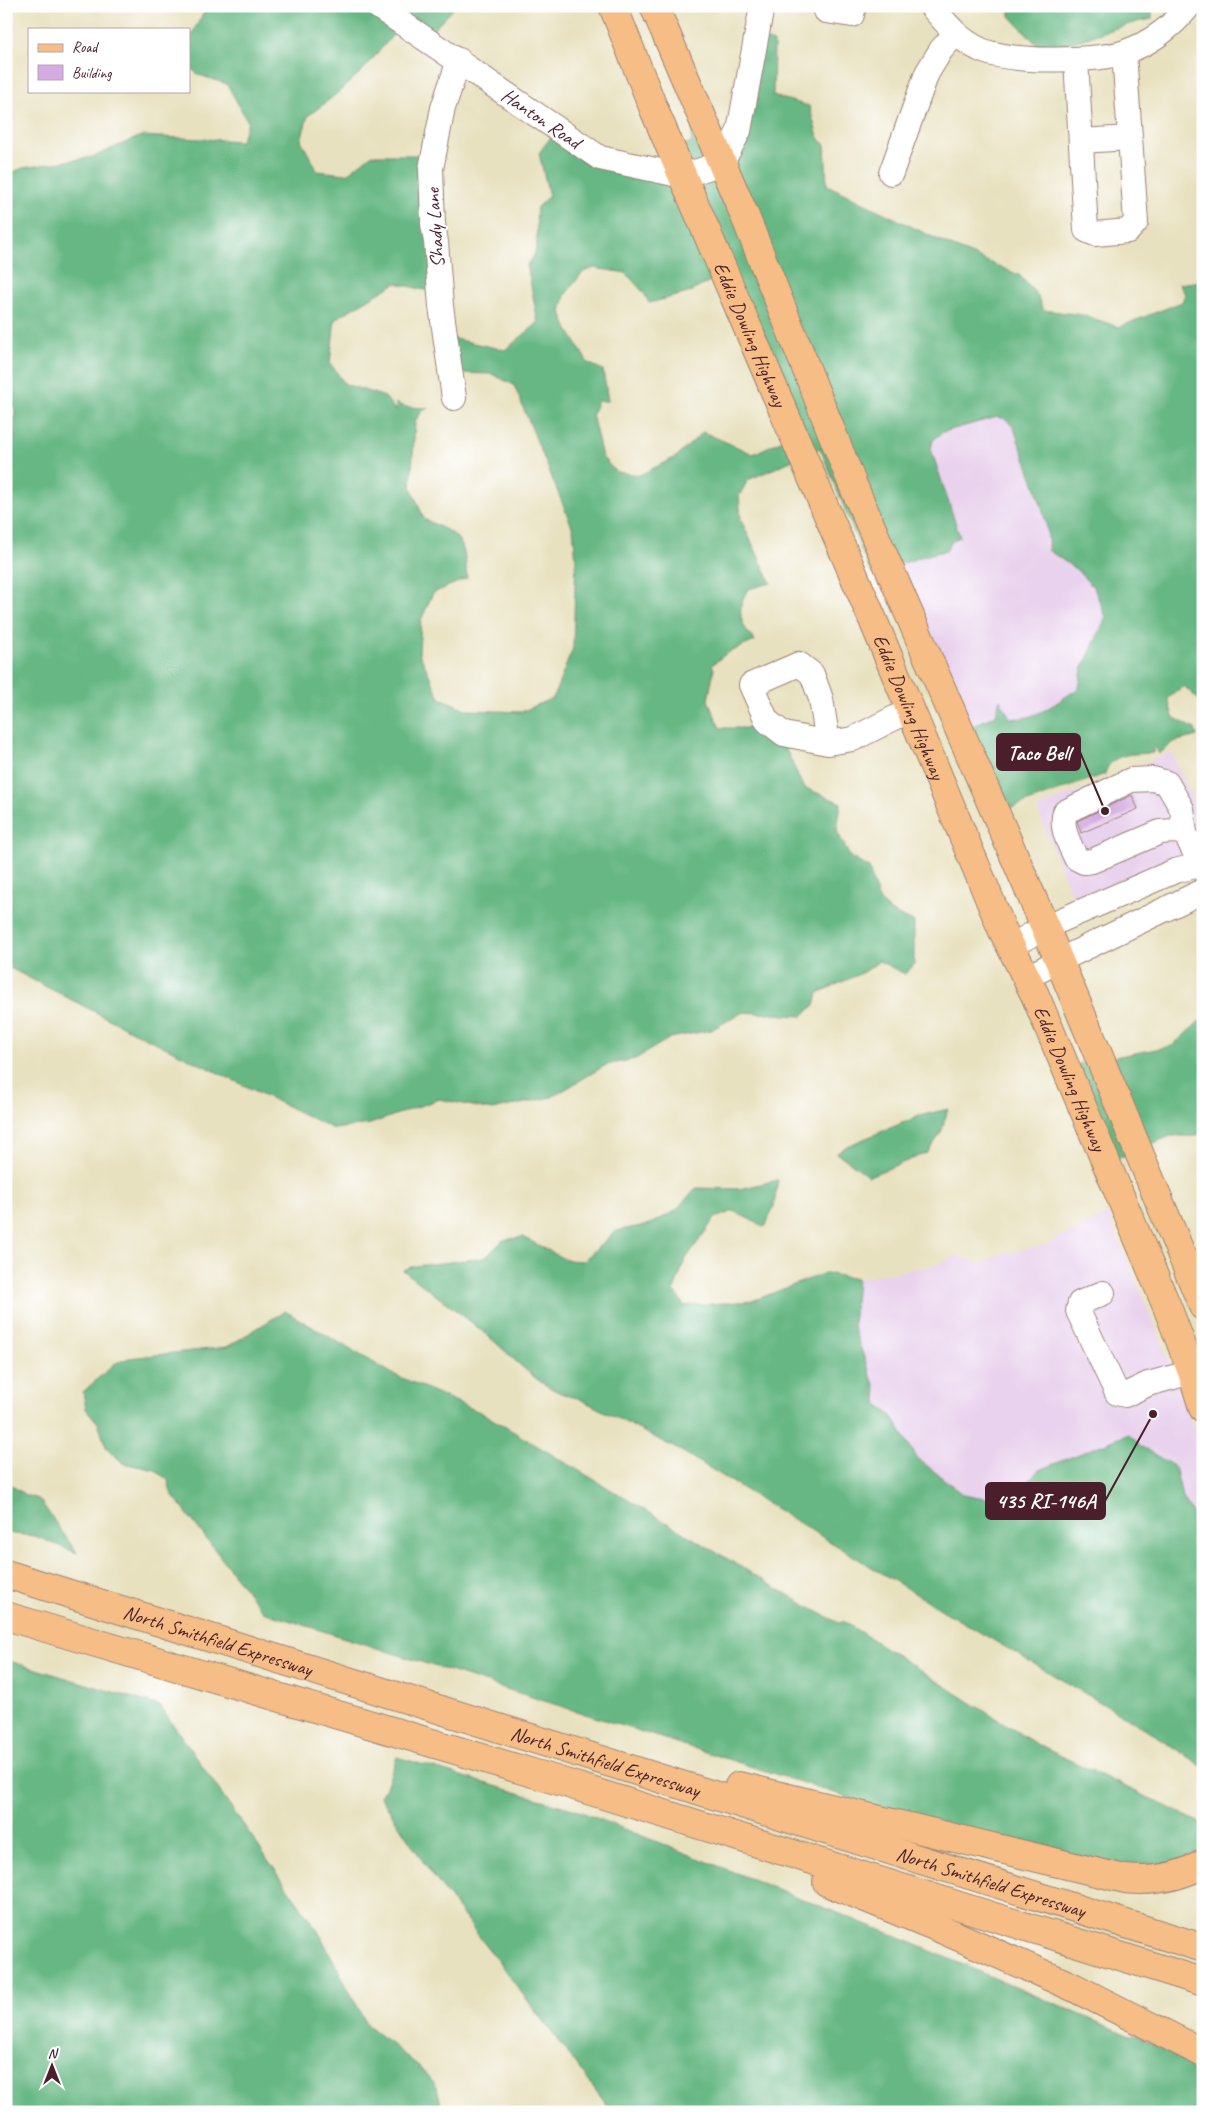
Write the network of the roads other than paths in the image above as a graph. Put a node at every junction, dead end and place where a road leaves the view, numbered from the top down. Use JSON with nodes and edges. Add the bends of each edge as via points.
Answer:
{"nodes":[{"id":1,"x":378,"y":6,"type":"edge"},
{"id":2,"x":612,"y":6,"type":"edge"},
{"id":3,"x":654,"y":6,"type":"edge"},
{"id":4,"x":762,"y":6,"type":"edge"},
{"id":5,"x":854,"y":6,"type":"edge"},
{"id":6,"x":931,"y":6,"type":"edge"},
{"id":7,"x":1189,"y":6,"type":"edge"},
{"id":8,"x":826,"y":11,"type":"dead end"},
{"id":9,"x":955,"y":34,"type":"junction"},
{"id":10,"x":1124,"y":53,"type":"junction"},
{"id":11,"x":458,"y":60,"type":"junction"},
{"id":12,"x":1076,"y":60,"type":"junction"},
{"id":13,"x":1130,"y":138,"type":"junction"},
{"id":14,"x":1081,"y":141,"type":"junction"},
{"id":15,"x":722,"y":163,"type":"junction"},
{"id":16,"x":891,"y":173,"type":"dead end"},
{"id":17,"x":683,"y":176,"type":"junction"},
{"id":18,"x":454,"y":398,"type":"dead end"},
{"id":19,"x":910,"y":710,"type":"junction"},
{"id":20,"x":828,"y":742,"type":"dead end"},
{"id":21,"x":1185,"y":834,"type":"junction"},
{"id":22,"x":1202,"y":866,"type":"edge"},
{"id":23,"x":1203,"y":891,"type":"edge"},
{"id":24,"x":1045,"y":927,"type":"junction"},
{"id":25,"x":1011,"y":946,"type":"junction"},
{"id":26,"x":1058,"y":961,"type":"junction"},
{"id":27,"x":1026,"y":978,"type":"junction"},
{"id":28,"x":1200,"y":1290,"type":"edge"},
{"id":29,"x":1103,"y":1293,"type":"dead end"},
{"id":30,"x":1192,"y":1372,"type":"junction"},
{"id":31,"x":1203,"y":1408,"type":"edge"},
{"id":32,"x":6,"y":1574,"type":"edge"},
{"id":33,"x":6,"y":1616,"type":"edge"},
{"id":34,"x":629,"y":1769,"type":"junction"},
{"id":35,"x":638,"y":1806,"type":"junction"},
{"id":36,"x":1203,"y":1864,"type":"edge"},
{"id":37,"x":1203,"y":1948,"type":"edge"},
{"id":38,"x":1203,"y":1982,"type":"edge"},
{"id":39,"x":1203,"y":2053,"type":"edge"}],
"edges":[{"from":1,"to":11,"type":"street","name":"Hanton Road"},
{"from":2,"to":17,"type":"main road","name":"Eddie Dowling Highway"},
{"from":3,"to":15,"type":"main road","name":"Eddie Dowling Highway"},
{"from":4,"to":15,"type":"street","via":[[738,130]]},
{"from":5,"to":8,"type":"street","via":[[852,15]]},
{"from":6,"to":9,"type":"street"},
{"from":7,"to":10,"type":"street","via":[[1156,38]]},
{"from":9,"to":12,"type":"street","via":[[980,50],[1008,58]]},
{"from":9,"to":16,"type":"street","via":[[927,73]]},
{"from":10,"to":12,"type":"street"},
{"from":10,"to":13,"type":"street"},
{"from":11,"to":17,"type":"street","name":"Hanton Road","via":[[600,158]]},
{"from":11,"to":18,"type":"street","name":"Shady Lane","via":[[443,108],[431,169],[441,306]]},
{"from":12,"to":14,"type":"street"},
{"from":13,"to":14,"type":"street"},
{"from":13,"to":14,"type":"street","via":[[1136,222],[1128,231],[1095,234],[1086,230]]},
{"from":15,"to":17,"type":"street"},
{"from":15,"to":24,"type":"main road","name":"Eddie Dowling Highway","via":[[853,485]]},
{"from":17,"to":19,"type":"main road","name":"Eddie Dowling Highway"},
{"from":19,"to":20,"type":"street","via":[[854,739]]},
{"from":19,"to":25,"type":"main road","name":"Eddie Dowling Highway"},
{"from":21,"to":21,"type":"street","via":[[1160,832],[1084,862],[1076,858],[1062,820],[1065,812],[1131,780],[1153,779],[1167,783],[1182,809]]},
{"from":21,"to":22,"type":"street"},
{"from":22,"to":24,"type":"street","via":[[1175,871]]},
{"from":23,"to":26,"type":"street"},
{"from":24,"to":25,"type":"street"},
{"from":24,"to":26,"type":"main road","name":"Eddie Dowling Highway"},
{"from":25,"to":27,"type":"main road","name":"Eddie Dowling Highway"},
{"from":26,"to":27,"type":"street"},
{"from":26,"to":28,"type":"main road","name":"Eddie Dowling Highway"},
{"from":27,"to":30,"type":"main road","name":"Eddie Dowling Highway"},
{"from":29,"to":30,"type":"street","via":[[1080,1303],[1078,1311],[1117,1393],[1125,1395],[1148,1384]]},
{"from":30,"to":31,"type":"main road","name":"Eddie Dowling Highway"},
{"from":32,"to":34,"type":"main road","name":"North Smithfield Expressway"},
{"from":33,"to":35,"type":"main road","name":"North Smithfield Expressway"},
{"from":34,"to":36,"type":"main road","via":[[740,1786],[1125,1879],[1166,1878]]},
{"from":34,"to":37,"type":"main road","name":"North Smithfield Expressway"},
{"from":35,"to":38,"type":"main road","name":"North Smithfield Expressway"},
{"from":35,"to":39,"type":"main road","via":[[879,1902],[1014,1960]]}]}
